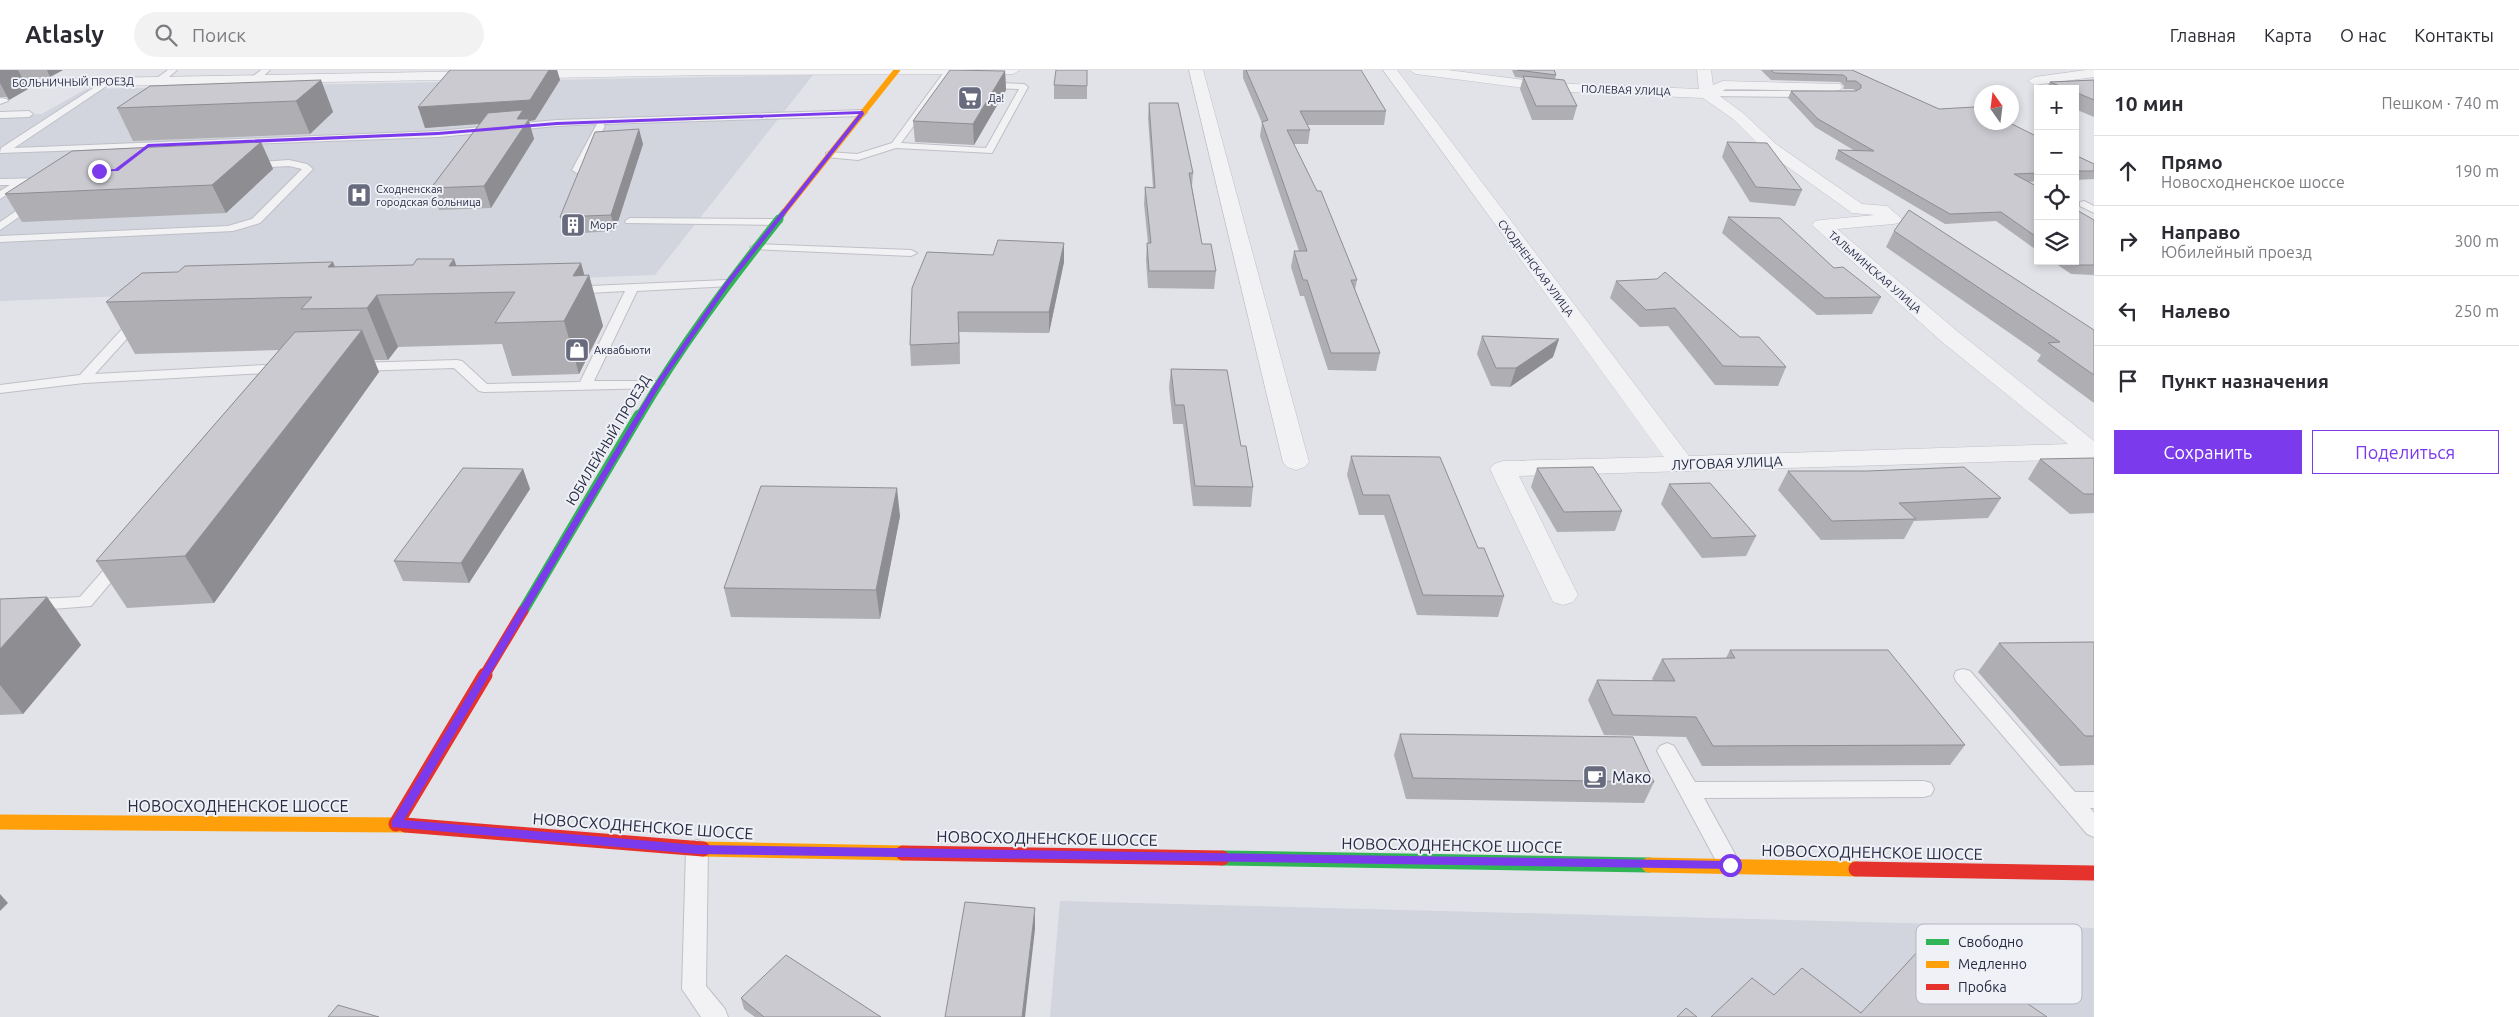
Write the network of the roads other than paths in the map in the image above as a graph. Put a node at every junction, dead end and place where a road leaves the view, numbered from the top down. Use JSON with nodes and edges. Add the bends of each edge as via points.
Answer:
{"nodes":[{"id":1,"x":173,"y":70,"type":"edge"},
{"id":2,"x":829,"y":70,"type":"edge"},
{"id":3,"x":1014,"y":70,"type":"edge"},
{"id":4,"x":1196,"y":70,"type":"edge"},
{"id":5,"x":1390,"y":70,"type":"edge"},
{"id":6,"x":1416,"y":70,"type":"edge"},
{"id":7,"x":1704,"y":70,"type":"edge"},
{"id":8,"x":708,"y":71,"type":"edge"},
{"id":9,"x":896,"y":71,"type":"edge"},
{"id":10,"x":949,"y":71,"type":"junction"},
{"id":11,"x":460,"y":72,"type":"edge"},
{"id":12,"x":2094,"y":73,"type":"edge"},
{"id":13,"x":261,"y":74,"type":"edge"},
{"id":14,"x":160,"y":80,"type":"junction"},
{"id":15,"x":110,"y":81,"type":"junction"},
{"id":16,"x":2035,"y":81,"type":"dead end"},
{"id":17,"x":941,"y":83,"type":"junction"},
{"id":18,"x":0,"y":84,"type":"edge"},
{"id":19,"x":1839,"y":90,"type":"edge"},
{"id":20,"x":1707,"y":94,"type":"junction"},
{"id":21,"x":863,"y":113,"type":"junction"},
{"id":22,"x":28,"y":114,"type":"dead end"},
{"id":23,"x":0,"y":115,"type":"edge"},
{"id":24,"x":602,"y":122,"type":"junction"},
{"id":25,"x":896,"y":145,"type":"junction"},
{"id":26,"x":148,"y":146,"type":"junction"},
{"id":27,"x":1,"y":152,"type":"edge"},
{"id":28,"x":829,"y":155,"type":"junction"},
{"id":29,"x":135,"y":156,"type":"edge"},
{"id":30,"x":235,"y":165,"type":"edge"},
{"id":31,"x":577,"y":170,"type":"edge"},
{"id":32,"x":0,"y":182,"type":"edge"},
{"id":33,"x":21,"y":182,"type":"junction"},
{"id":34,"x":0,"y":196,"type":"edge"},
{"id":35,"x":2084,"y":204,"type":"dead end"},
{"id":36,"x":2094,"y":210,"type":"edge"},
{"id":37,"x":630,"y":221,"type":"dead end"},
{"id":38,"x":777,"y":222,"type":"junction"},
{"id":39,"x":0,"y":226,"type":"edge"},
{"id":40,"x":0,"y":239,"type":"edge"},
{"id":41,"x":756,"y":247,"type":"junction"},
{"id":42,"x":911,"y":253,"type":"dead end"},
{"id":43,"x":727,"y":284,"type":"junction"},
{"id":44,"x":633,"y":288,"type":"junction"},
{"id":45,"x":554,"y":290,"type":"edge"},
{"id":46,"x":149,"y":307,"type":"edge"},
{"id":47,"x":340,"y":367,"type":"edge"},
{"id":48,"x":84,"y":379,"type":"junction"},
{"id":49,"x":279,"y":383,"type":"edge"},
{"id":50,"x":658,"y":384,"type":"junction"},
{"id":51,"x":585,"y":386,"type":"junction"},
{"id":52,"x":0,"y":389,"type":"edge"},
{"id":53,"x":2093,"y":452,"type":"edge"},
{"id":54,"x":1296,"y":462,"type":"dead end"},
{"id":55,"x":1683,"y":465,"type":"junction"},
{"id":56,"x":130,"y":551,"type":"edge"},
{"id":57,"x":1563,"y":595,"type":"dead end"},
{"id":58,"x":0,"y":607,"type":"edge"},
{"id":59,"x":1963,"y":676,"type":"dead end"},
{"id":60,"x":1667,"y":751,"type":"dead end"},
{"id":61,"x":1924,"y":789,"type":"dead end"},
{"id":62,"x":1689,"y":790,"type":"junction"},
{"id":63,"x":2070,"y":800,"type":"junction"},
{"id":64,"x":2094,"y":800,"type":"edge"},
{"id":65,"x":0,"y":822,"type":"edge"},
{"id":66,"x":396,"y":824,"type":"junction"},
{"id":67,"x":2094,"y":828,"type":"edge"},
{"id":68,"x":697,"y":849,"type":"junction"},
{"id":69,"x":1730,"y":865,"type":"junction"},
{"id":70,"x":2094,"y":873,"type":"edge"},
{"id":71,"x":716,"y":1017,"type":"edge"}],
"edges":[{"from":1,"to":14,"type":"lane"},
{"from":2,"to":8,"type":"street","name":"БОЛЬНИЧНЫЙ ПРОЕЗД"},
{"from":2,"to":9,"type":"street","name":"БОЛЬНИЧНЫЙ ПРОЕЗД"},
{"from":3,"to":10,"type":"street"},
{"from":4,"to":54,"type":"street"},
{"from":5,"to":55,"type":"street","name":"СХОДНЕНСКАЯ УЛИЦА"},
{"from":6,"to":20,"type":"street","name":"ПОЛЕВАЯ УЛИЦА","via":[[1548,87]]},
{"from":7,"to":20,"type":"street"},
{"from":8,"to":11,"type":"street","name":"БОЛЬНИЧНЫЙ ПРОЕЗД"},
{"from":9,"to":10,"type":"street"},
{"from":9,"to":21,"type":"main road","name":"ЮБИЛЕЙНЫЙ ПРОЕЗД"},
{"from":10,"to":17,"type":"lane"},
{"from":11,"to":13,"type":"street","name":"БОЛЬНИЧНЫЙ ПРОЕЗД"},
{"from":12,"to":16,"type":"street"},
{"from":13,"to":14,"type":"street","name":"БОЛЬНИЧНЫЙ ПРОЕЗД"},
{"from":14,"to":15,"type":"street","name":"БОЛЬНИЧНЫЙ ПРОЕЗД"},
{"from":15,"to":18,"type":"street","name":"БОЛЬНИЧНЫЙ ПРОЕЗД"},
{"from":15,"to":27,"type":"lane"},
{"from":17,"to":25,"type":"lane"},
{"from":17,"to":25,"type":"lane","via":[[1024,87],[989,151]]},
{"from":19,"to":20,"type":"street","name":"ПОЛЕВАЯ УЛИЦА","via":[[1723,85]]},
{"from":20,"to":53,"type":"street","name":"ТАЛЬМИНСКАЯ УЛИЦА","via":[[1738,116],[1770,147],[1858,209],[1881,210],[1894,219],[1821,225],[1949,336]]},
{"from":21,"to":24,"type":"lane"},
{"from":21,"to":28,"type":"main road","name":"ЮБИЛЕЙНЫЙ ПРОЕЗД"},
{"from":22,"to":23,"type":"lane"},
{"from":24,"to":26,"type":"lane","via":[[438,134]]},
{"from":24,"to":31,"type":"lane"},
{"from":25,"to":28,"type":"lane","via":[[858,156]]},
{"from":26,"to":27,"type":"lane"},
{"from":26,"to":29,"type":"lane"},
{"from":28,"to":38,"type":"main road","name":"ЮБИЛЕЙНЫЙ ПРОЕЗД"},
{"from":30,"to":40,"type":"lane","via":[[294,163],[308,169],[256,221],[229,230]]},
{"from":32,"to":33,"type":"lane"},
{"from":33,"to":34,"type":"lane"},
{"from":33,"to":39,"type":"lane","via":[[56,183]]},
{"from":35,"to":36,"type":"lane"},
{"from":37,"to":38,"type":"lane"},
{"from":38,"to":41,"type":"main road","name":"ЮБИЛЕЙНЫЙ ПРОЕЗД"},
{"from":41,"to":42,"type":"lane"},
{"from":41,"to":43,"type":"main road","name":"ЮБИЛЕЙНЫЙ ПРОЕЗД"},
{"from":43,"to":44,"type":"lane"},
{"from":43,"to":50,"type":"main road","name":"ЮБИЛЕЙНЫЙ ПРОЕЗД"},
{"from":44,"to":45,"type":"lane"},
{"from":44,"to":51,"type":"lane"},
{"from":46,"to":48,"type":"lane"},
{"from":47,"to":51,"type":"lane","via":[[457,364],[484,388]]},
{"from":48,"to":49,"type":"lane","via":[[297,368]]},
{"from":48,"to":52,"type":"lane"},
{"from":50,"to":51,"type":"lane"},
{"from":50,"to":66,"type":"main road","name":"ЮБИЛЕЙНЫЙ ПРОЕЗД"},
{"from":53,"to":55,"type":"street","name":"ЛУГОВАЯ УЛИЦА"},
{"from":55,"to":57,"type":"street","name":"ЛУГОВАЯ УЛИЦА","via":[[1503,469]]},
{"from":56,"to":58,"type":"lane","via":[[84,602]]},
{"from":59,"to":63,"type":"lane"},
{"from":60,"to":62,"type":"lane"},
{"from":61,"to":62,"type":"lane"},
{"from":62,"to":69,"type":"lane"},
{"from":63,"to":64,"type":"lane"},
{"from":63,"to":67,"type":"lane"},
{"from":65,"to":66,"type":"main road","name":"НОВОСХОДНЕНСКОЕ ШОССЕ"},
{"from":66,"to":68,"type":"main road","name":"НОВОСХОДНЕНСКОЕ ШОССЕ"},
{"from":68,"to":69,"type":"main road","name":"НОВОСХОДНЕНСКОЕ ШОССЕ"},
{"from":68,"to":71,"type":"lane","via":[[694,989]]},
{"from":69,"to":70,"type":"main road","name":"НОВОСХОДНЕНСКОЕ ШОССЕ"}]}
